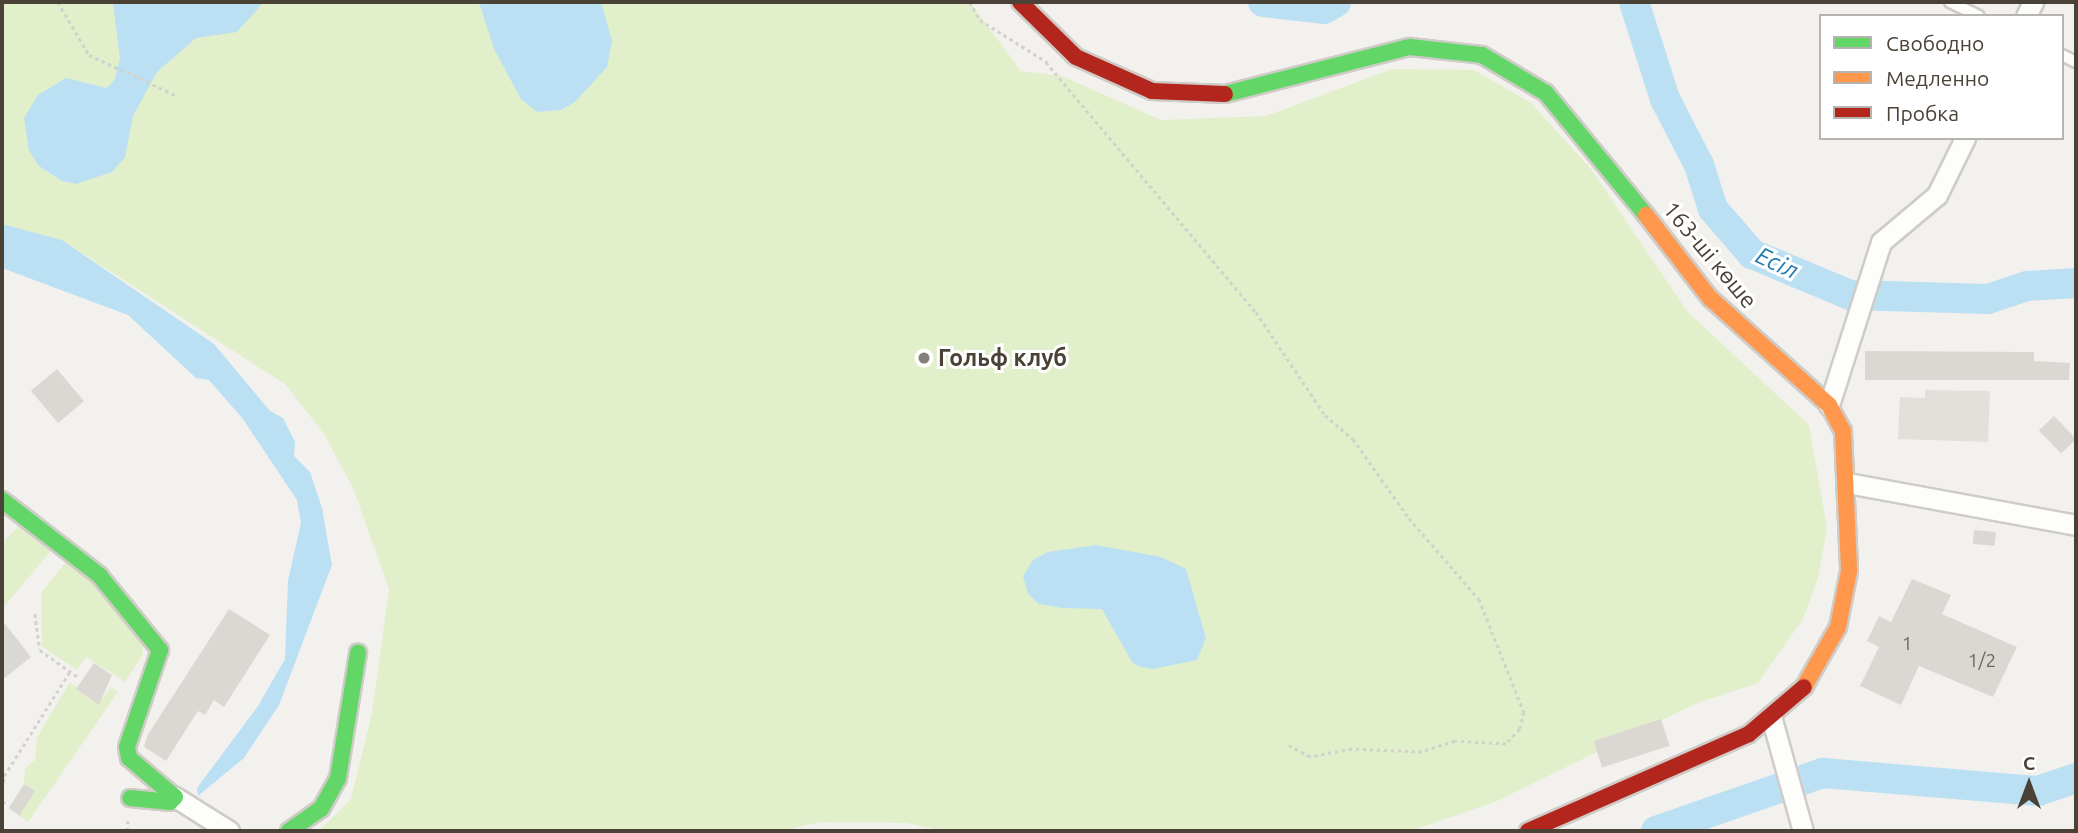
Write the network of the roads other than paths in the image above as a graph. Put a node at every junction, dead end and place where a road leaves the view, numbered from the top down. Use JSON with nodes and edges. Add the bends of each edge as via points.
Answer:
{"nodes":[{"id":1,"x":1020,"y":2,"type":"edge"},
{"id":2,"x":1950,"y":2,"type":"edge"},
{"id":3,"x":1975,"y":14,"type":"edge"},
{"id":4,"x":1964,"y":140,"type":"edge"},
{"id":5,"x":1829,"y":405,"type":"junction"},
{"id":6,"x":1848,"y":482,"type":"junction"},
{"id":7,"x":2,"y":500,"type":"edge"},
{"id":8,"x":2076,"y":525,"type":"edge"},
{"id":9,"x":358,"y":653,"type":"dead end"},
{"id":10,"x":1771,"y":716,"type":"junction"},
{"id":11,"x":175,"y":797,"type":"junction"},
{"id":12,"x":130,"y":798,"type":"dead end"},
{"id":13,"x":229,"y":831,"type":"edge"},
{"id":14,"x":289,"y":831,"type":"edge"},
{"id":15,"x":1528,"y":831,"type":"edge"},
{"id":16,"x":1803,"y":831,"type":"edge"}],
"edges":[{"from":1,"to":5,"type":"street","name":"163-ші көше","via":[[1076,57],[1152,91],[1237,95],[1410,47],[1482,55],[1546,93],[1710,298]]},
{"from":2,"to":3,"type":"lane"},
{"from":4,"to":5,"type":"street","via":[[1937,195],[1881,243]]},
{"from":5,"to":6,"type":"street","name":"163-ші көше","via":[[1843,431]]},
{"from":6,"to":8,"type":"street"},
{"from":6,"to":10,"type":"street","name":"163-ші көше","via":[[1849,571],[1838,627],[1812,681]]},
{"from":7,"to":11,"type":"street","via":[[26,513],[99,575],[160,650],[127,747],[129,758]]},
{"from":9,"to":14,"type":"street","via":[[338,778],[321,809]]},
{"from":10,"to":15,"type":"street","name":"163-ші көше","via":[[1693,761]]},
{"from":10,"to":16,"type":"street"},
{"from":11,"to":12,"type":"street","via":[[170,802]]},
{"from":11,"to":13,"type":"street"}]}
